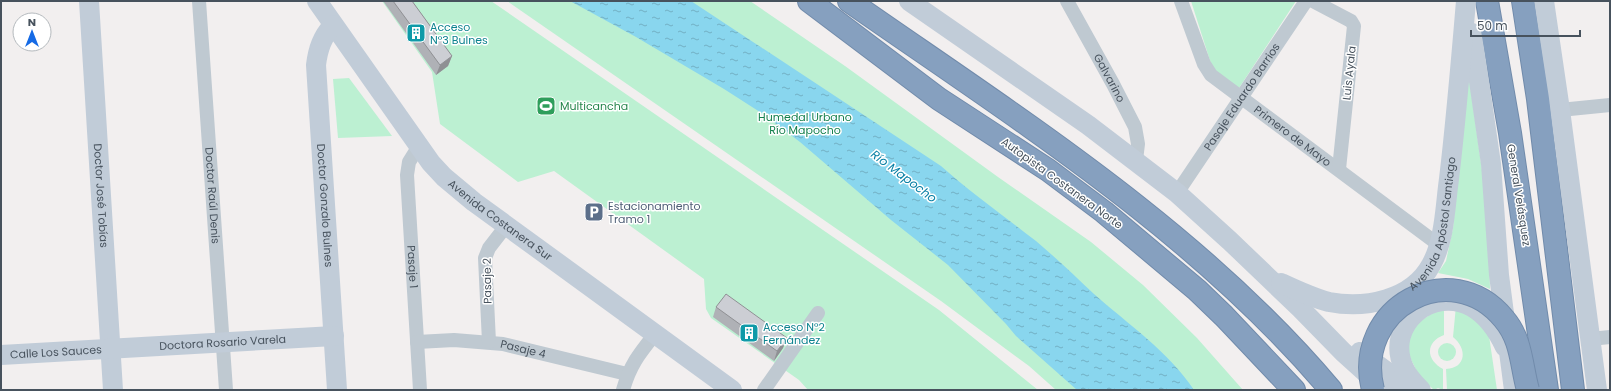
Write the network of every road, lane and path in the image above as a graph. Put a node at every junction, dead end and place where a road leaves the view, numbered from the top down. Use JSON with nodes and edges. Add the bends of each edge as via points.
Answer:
{"nodes":[{"id":1,"x":90,"y":1,"type":"edge"},
{"id":2,"x":199,"y":1,"type":"edge"},
{"id":3,"x":316,"y":1,"type":"edge"},
{"id":4,"x":809,"y":1,"type":"edge"},
{"id":5,"x":849,"y":1,"type":"edge"},
{"id":6,"x":909,"y":1,"type":"edge"},
{"id":7,"x":1067,"y":1,"type":"edge"},
{"id":8,"x":1181,"y":1,"type":"edge"},
{"id":9,"x":1306,"y":1,"type":"edge"},
{"id":10,"x":1313,"y":1,"type":"edge"},
{"id":11,"x":1467,"y":1,"type":"edge"},
{"id":12,"x":1487,"y":1,"type":"edge"},
{"id":13,"x":1523,"y":1,"type":"edge"},
{"id":14,"x":1544,"y":1,"type":"edge"},
{"id":15,"x":333,"y":25,"type":"junction"},
{"id":16,"x":1241,"y":97,"type":"junction"},
{"id":17,"x":1610,"y":105,"type":"edge"},
{"id":18,"x":1560,"y":110,"type":"junction"},
{"id":19,"x":419,"y":146,"type":"junction"},
{"id":20,"x":1136,"y":160,"type":"junction"},
{"id":21,"x":1339,"y":169,"type":"junction"},
{"id":22,"x":1177,"y":193,"type":"junction"},
{"id":23,"x":506,"y":226,"type":"junction"},
{"id":24,"x":1439,"y":245,"type":"junction"},
{"id":25,"x":1264,"y":273,"type":"junction"},
{"id":26,"x":1300,"y":308,"type":"junction"},
{"id":27,"x":818,"y":313,"type":"dead end"},
{"id":28,"x":655,"y":334,"type":"junction"},
{"id":29,"x":334,"y":336,"type":"junction"},
{"id":30,"x":1610,"y":337,"type":"edge"},
{"id":31,"x":1590,"y":339,"type":"junction"},
{"id":32,"x":417,"y":342,"type":"junction"},
{"id":33,"x":489,"y":342,"type":"junction"},
{"id":34,"x":223,"y":344,"type":"junction"},
{"id":35,"x":111,"y":349,"type":"junction"},
{"id":36,"x":1,"y":355,"type":"edge"},
{"id":37,"x":1509,"y":356,"type":"junction"},
{"id":38,"x":627,"y":374,"type":"junction"},
{"id":39,"x":113,"y":390,"type":"edge"},
{"id":40,"x":226,"y":390,"type":"edge"},
{"id":41,"x":337,"y":390,"type":"edge"},
{"id":42,"x":420,"y":390,"type":"edge"},
{"id":43,"x":623,"y":390,"type":"edge"},
{"id":44,"x":732,"y":390,"type":"edge"},
{"id":45,"x":764,"y":390,"type":"edge"},
{"id":46,"x":1294,"y":390,"type":"edge"},
{"id":47,"x":1331,"y":390,"type":"edge"},
{"id":48,"x":1373,"y":390,"type":"edge"},
{"id":49,"x":1385,"y":390,"type":"edge"},
{"id":50,"x":1412,"y":390,"type":"edge"},
{"id":51,"x":1421,"y":390,"type":"edge"},
{"id":52,"x":1514,"y":390,"type":"edge"},
{"id":53,"x":1528,"y":390,"type":"edge"},
{"id":54,"x":1547,"y":390,"type":"edge"},
{"id":55,"x":1573,"y":390,"type":"edge"},
{"id":56,"x":1597,"y":390,"type":"edge"}],
"edges":[{"from":1,"to":35,"type":"street","name":"Doctor José Tobías"},
{"from":2,"to":34,"type":"street","name":"Doctor Raúl Denis"},
{"from":3,"to":15,"type":"street","name":"Avenida Costanera Sur"},
{"from":4,"to":46,"type":"highway","name":"Autopista Costanera Norte","via":[[939,99],[1048,170],[1121,226],[1197,290]]},
{"from":5,"to":47,"type":"highway","via":[[1074,158],[1149,216],[1255,310]]},
{"from":6,"to":20,"type":"street"},
{"from":7,"to":20,"type":"street","name":"Galvarino","via":[[1135,127],[1138,144]]},
{"from":8,"to":16,"type":"street","name":"Primero de Mayo","via":[[1208,70]]},
{"from":9,"to":16,"type":"street","name":"Pasaje Eduardo Barrios"},
{"from":10,"to":21,"type":"street","name":"Luis Ayala","via":[[1349,19],[1354,26]]},
{"from":11,"to":24,"type":"street","name":"Avenida Apóstol Santiago","via":[[1456,120]]},
{"from":11,"to":37,"type":"street","name":"Avenida Apóstol Santiago","via":[[1491,164],[1499,275]]},
{"from":12,"to":54,"type":"highway","name":"General Velásquez","via":[[1512,148]]},
{"from":13,"to":55,"type":"highway","via":[[1538,99]]},
{"from":14,"to":18,"type":"street"},
{"from":15,"to":19,"type":"street","name":"Avenida Costanera Sur"},
{"from":15,"to":29,"type":"street","name":"Doctor Gonzalo Bulnes","via":[[319,47],[316,65]]},
{"from":16,"to":21,"type":"street","name":"Primero de Mayo"},
{"from":16,"to":22,"type":"street","name":"Pasaje Eduardo Barrios"},
{"from":17,"to":18,"type":"street"},
{"from":18,"to":31,"type":"street"},
{"from":19,"to":23,"type":"street","name":"Avenida Costanera Sur","via":[[444,177]]},
{"from":19,"to":32,"type":"street","name":"Pasaje 1","via":[[409,162],[407,175]]},
{"from":20,"to":22,"type":"street"},
{"from":21,"to":24,"type":"street","name":"Primero de Mayo"},
{"from":22,"to":25,"type":"street"},
{"from":23,"to":28,"type":"street","name":"Avenida Costanera Sur"},
{"from":23,"to":33,"type":"street","name":"Pasaje 2","via":[[489,248],[485,258]]},
{"from":24,"to":25,"type":"street","name":"Avenida Apóstol Santiago","via":[[1432,265],[1417,283],[1401,293],[1370,303],[1346,304],[1327,301],[1290,287]]},
{"from":25,"to":26,"type":"street"},
{"from":26,"to":49,"type":"street","via":[[1325,335]]},
{"from":26,"to":50,"type":"street"},
{"from":27,"to":45,"type":"street"},
{"from":28,"to":38,"type":"street"},
{"from":28,"to":44,"type":"street","name":"Avenida Costanera Sur"},
{"from":29,"to":34,"type":"street","name":"Doctora Rosario Varela"},
{"from":29,"to":41,"type":"street","name":"Doctor Gonzalo Bulnes"},
{"from":30,"to":31,"type":"street"},
{"from":31,"to":56,"type":"street"},
{"from":32,"to":33,"type":"street","name":"Pasaje 4"},
{"from":32,"to":42,"type":"street","name":"Pasaje 1"},
{"from":33,"to":38,"type":"street","name":"Pasaje 4"},
{"from":34,"to":35,"type":"street","name":"Doctora Rosario Varela"},
{"from":34,"to":40,"type":"street","name":"Doctor Raúl Denis"},
{"from":35,"to":36,"type":"street","name":"Calle Los Sauces"},
{"from":35,"to":39,"type":"street","name":"Doctor José Tobías"},
{"from":37,"to":51,"type":"street","via":[[1492,325],[1474,308],[1450,300],[1427,305],[1412,316],[1402,332],[1400,341],[1404,368]]},
{"from":37,"to":52,"type":"street","name":"Avenida Apóstol Santiago"},
{"from":38,"to":43,"type":"street"},
{"from":48,"to":53,"type":"highway","bridge":true,"via":[[1369,364],[1374,340],[1380,328],[1396,309],[1406,302],[1417,296],[1441,291],[1465,293],[1476,297],[1505,319],[1519,345]]}]}
